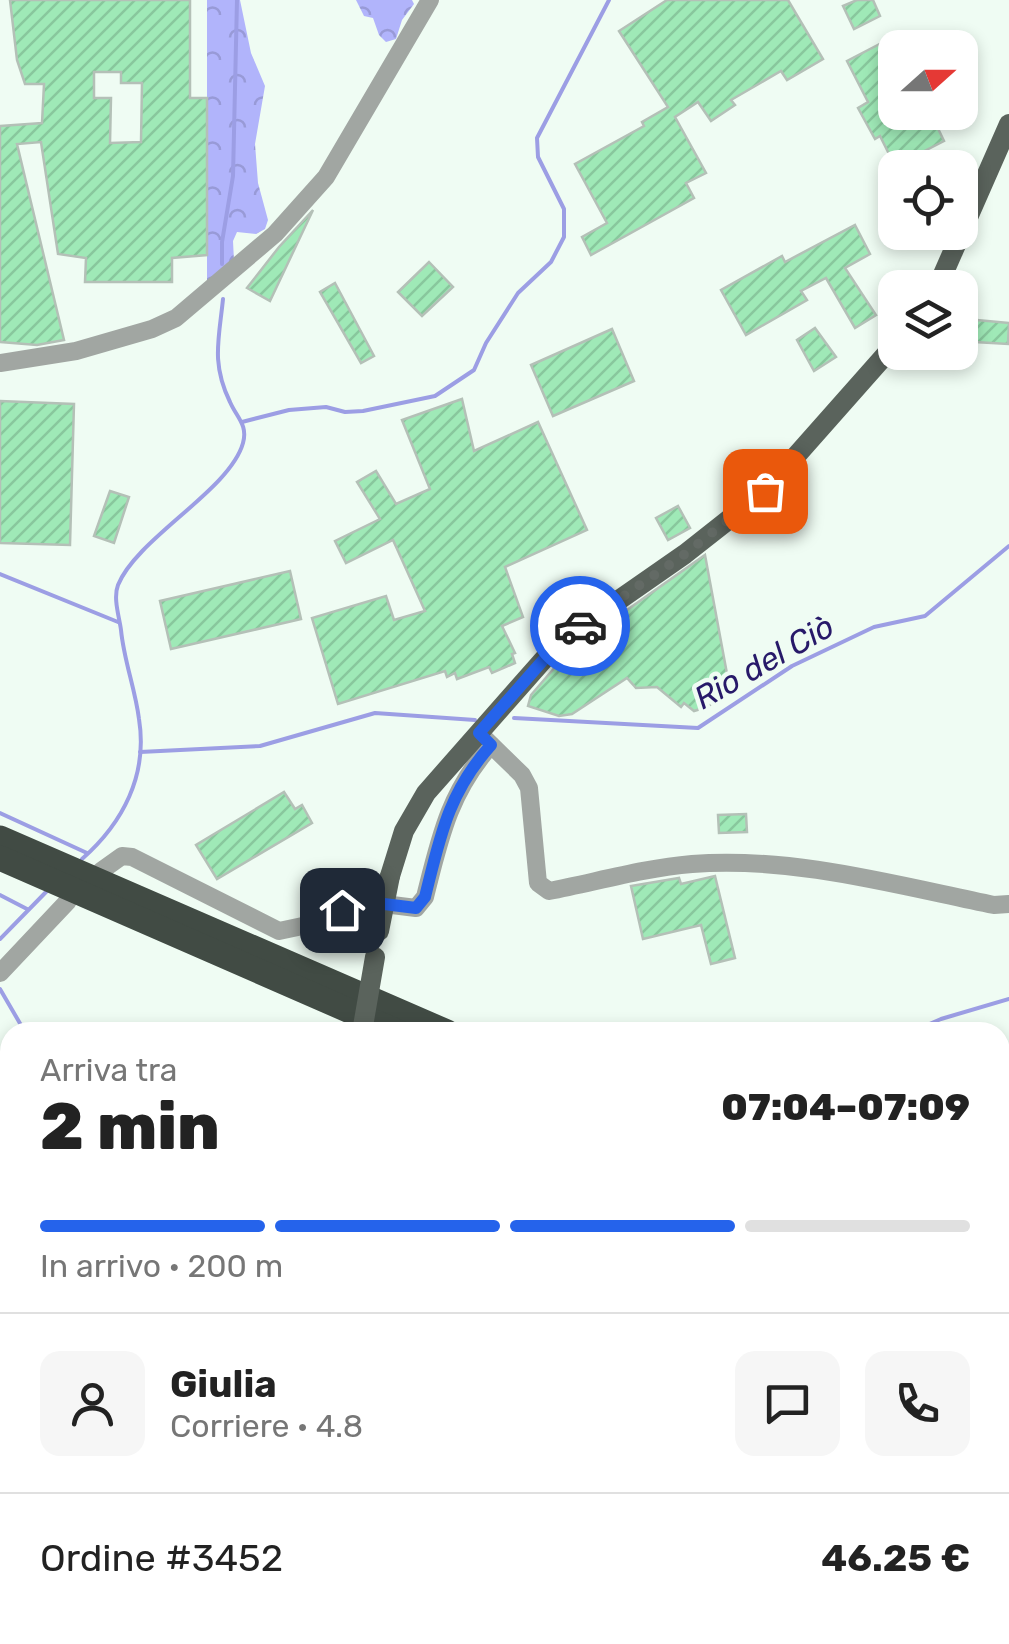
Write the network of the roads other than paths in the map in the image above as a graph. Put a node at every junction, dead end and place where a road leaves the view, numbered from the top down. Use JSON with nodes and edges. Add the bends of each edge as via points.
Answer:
{"nodes":[{"id":1,"x":430,"y":0,"type":"edge"},
{"id":2,"x":1009,"y":124,"type":"edge"},
{"id":3,"x":945,"y":270,"type":"edge"},
{"id":4,"x":0,"y":363,"type":"edge"},
{"id":5,"x":878,"y":363,"type":"edge"},
{"id":6,"x":485,"y":739,"type":"junction"},
{"id":7,"x":0,"y":838,"type":"edge"},
{"id":8,"x":0,"y":858,"type":"edge"},
{"id":9,"x":101,"y":871,"type":"dead end"},
{"id":10,"x":68,"y":902,"type":"dead end"},
{"id":11,"x":1009,"y":904,"type":"edge"},
{"id":12,"x":2,"y":972,"type":"edge"},
{"id":13,"x":364,"y":1022,"type":"edge"},
{"id":14,"x":375,"y":1022,"type":"edge"},
{"id":15,"x":424,"y":1022,"type":"edge"}],
"edges":[{"from":1,"to":4,"type":"street","via":[[314,194],[176,318],[76,351]]},
{"from":2,"to":3,"type":"main road"},
{"from":5,"to":6,"type":"main road","via":[[765,491],[560,641]]},
{"from":6,"to":9,"type":"street","via":[[452,801],[425,897],[416,908],[354,904],[279,932],[132,857],[122,856]]},
{"from":6,"to":11,"type":"street","via":[[528,788],[538,882],[549,891],[691,864],[769,866]]},
{"from":6,"to":13,"type":"main road","bridge":true,"via":[[412,814],[390,876]]},
{"from":7,"to":15,"type":"highway"},
{"from":8,"to":14,"type":"highway"},
{"from":10,"to":12,"type":"street"}]}
